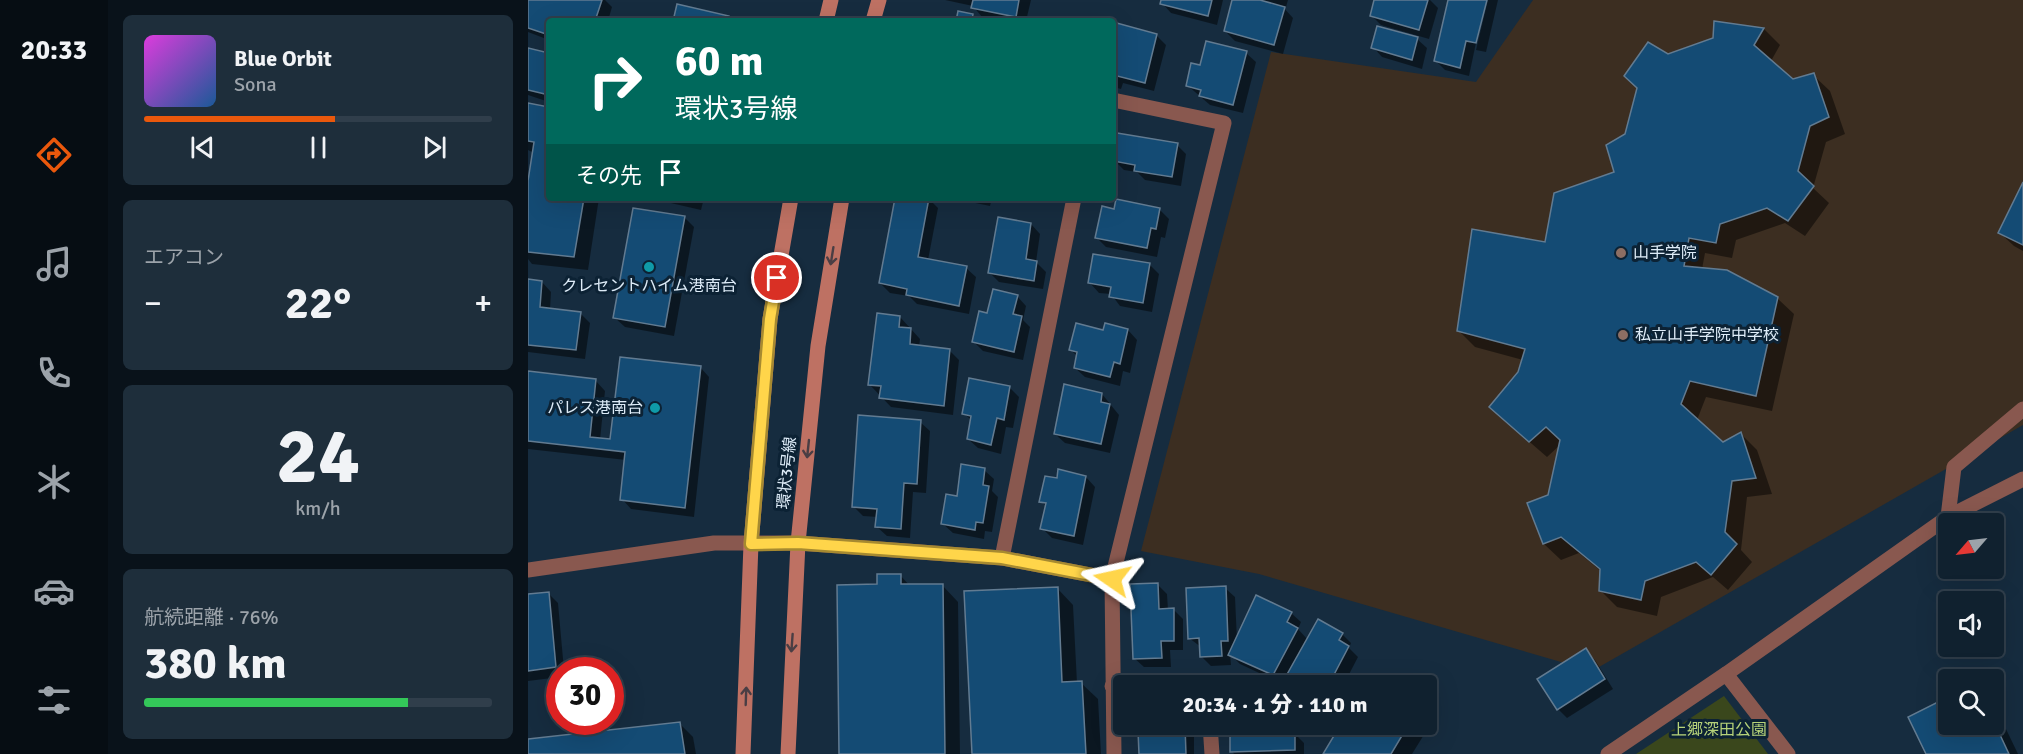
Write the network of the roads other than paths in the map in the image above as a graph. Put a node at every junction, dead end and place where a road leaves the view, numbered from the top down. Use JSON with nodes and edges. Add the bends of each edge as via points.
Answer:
{"nodes":[{"id":1,"x":831,"y":0,"type":"edge"},
{"id":2,"x":879,"y":0,"type":"edge"},
{"id":3,"x":827,"y":18,"type":"edge"},
{"id":4,"x":874,"y":18,"type":"edge"},
{"id":5,"x":1116,"y":101,"type":"edge"},
{"id":6,"x":790,"y":201,"type":"edge"},
{"id":7,"x":842,"y":201,"type":"edge"},
{"id":8,"x":1073,"y":201,"type":"edge"},
{"id":9,"x":2023,"y":409,"type":"edge"},
{"id":10,"x":2023,"y":479,"type":"edge"},
{"id":11,"x":1948,"y":513,"type":"edge"},
{"id":12,"x":1956,"y":513,"type":"edge"},
{"id":13,"x":1938,"y":524,"type":"edge"},
{"id":14,"x":798,"y":543,"type":"junction"},
{"id":15,"x":751,"y":544,"type":"junction"},
{"id":16,"x":1002,"y":558,"type":"junction"},
{"id":17,"x":528,"y":570,"type":"edge"},
{"id":18,"x":1112,"y":579,"type":"junction"},
{"id":19,"x":1726,"y":674,"type":"junction"},
{"id":20,"x":1112,"y":686,"type":"joint"},
{"id":21,"x":1211,"y":735,"type":"edge"},
{"id":22,"x":743,"y":754,"type":"edge"},
{"id":23,"x":788,"y":754,"type":"edge"},
{"id":24,"x":1114,"y":754,"type":"edge"},
{"id":25,"x":1212,"y":754,"type":"edge"},
{"id":26,"x":1608,"y":754,"type":"edge"},
{"id":27,"x":1788,"y":754,"type":"edge"}],
"edges":[{"from":1,"to":3,"type":"street"},
{"from":2,"to":4,"type":"street"},
{"from":5,"to":18,"type":"street","via":[[1224,123]]},
{"from":6,"to":15,"type":"street","name":"環状3号線","via":[[770,319]]},
{"from":7,"to":14,"type":"street","name":"環状3号線","one_way":true,"via":[[818,345]]},
{"from":8,"to":16,"type":"street"},
{"from":9,"to":11,"type":"street","via":[[1954,467]]},
{"from":10,"to":12,"type":"street"},
{"from":13,"to":19,"type":"street"},
{"from":14,"to":15,"type":"street"},
{"from":14,"to":16,"type":"street"},
{"from":14,"to":23,"type":"street","name":"環状3号線","one_way":true},
{"from":15,"to":17,"type":"street","via":[[714,543]]},
{"from":22,"to":15,"type":"street","name":"環状3号線","one_way":true},
{"from":16,"to":18,"type":"street"},
{"from":18,"to":20,"type":"street"},
{"from":19,"to":26,"type":"street"},
{"from":19,"to":27,"type":"street"},
{"from":20,"to":24,"type":"street"},
{"from":21,"to":25,"type":"street"}]}
